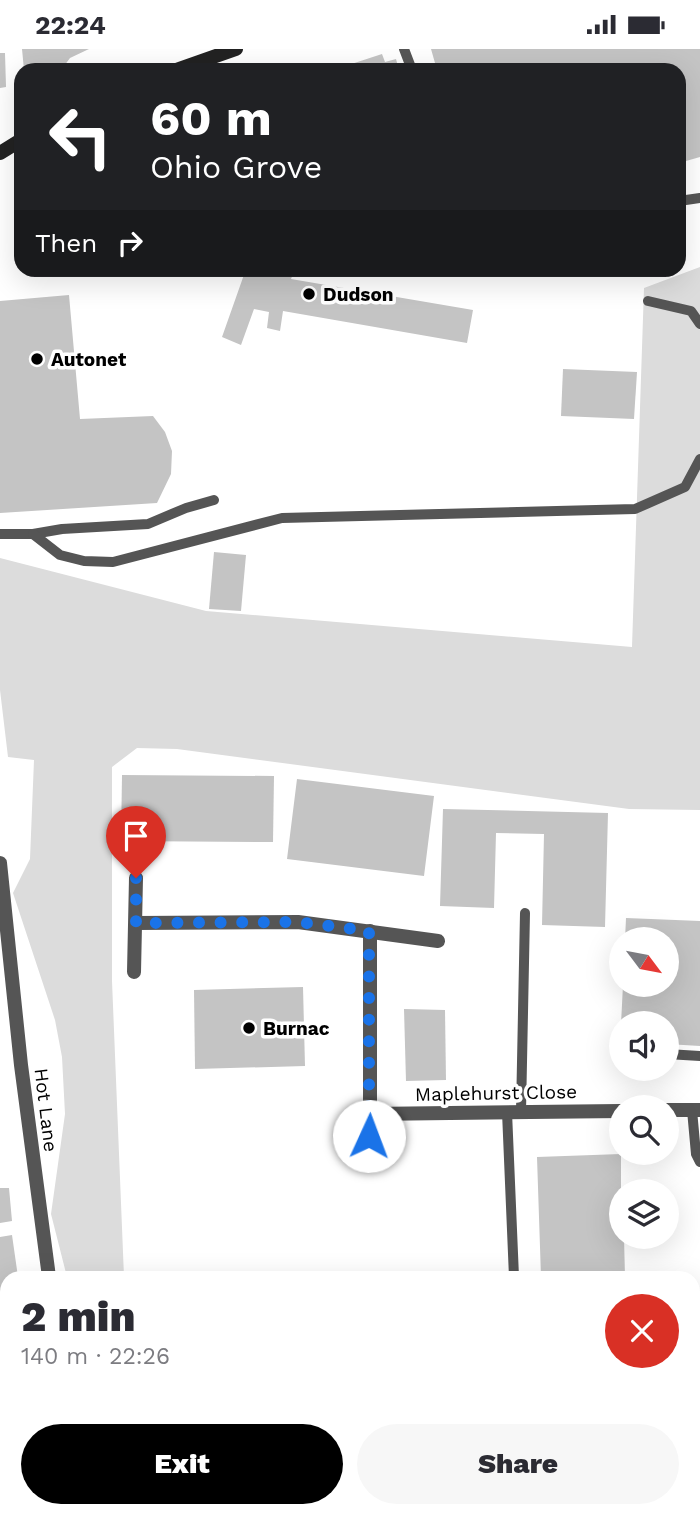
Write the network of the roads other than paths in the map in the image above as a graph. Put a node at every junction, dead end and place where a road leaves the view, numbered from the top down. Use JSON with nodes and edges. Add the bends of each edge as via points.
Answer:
{"nodes":[{"id":1,"x":228,"y":50,"type":"edge"},
{"id":2,"x":194,"y":63,"type":"edge"},
{"id":3,"x":648,"y":302,"type":"dead end"},
{"id":4,"x":700,"y":324,"type":"edge"},
{"id":5,"x":700,"y":459,"type":"edge"},
{"id":6,"x":214,"y":500,"type":"dead end"},
{"id":7,"x":0,"y":534,"type":"edge"},
{"id":8,"x":33,"y":534,"type":"junction"},
{"id":9,"x":0,"y":863,"type":"edge"},
{"id":10,"x":136,"y":878,"type":"dead end"},
{"id":11,"x":1,"y":890,"type":"edge"},
{"id":12,"x":525,"y":913,"type":"dead end"},
{"id":13,"x":136,"y":923,"type":"junction"},
{"id":14,"x":369,"y":931,"type":"junction"},
{"id":15,"x":438,"y":941,"type":"dead end"},
{"id":16,"x":134,"y":971,"type":"dead end"},
{"id":17,"x":679,"y":1055,"type":"edge"},
{"id":18,"x":700,"y":1056,"type":"edge"},
{"id":19,"x":696,"y":1110,"type":"edge"},
{"id":20,"x":609,"y":1111,"type":"edge"},
{"id":21,"x":514,"y":1112,"type":"junction"},
{"id":22,"x":370,"y":1114,"type":"junction"},
{"id":23,"x":368,"y":1158,"type":"dead end"},
{"id":24,"x":700,"y":1162,"type":"edge"},
{"id":25,"x":48,"y":1271,"type":"edge"},
{"id":26,"x":514,"y":1271,"type":"edge"}],
"edges":[{"from":1,"to":2,"type":"main road"},
{"from":3,"to":4,"type":"lane","via":[[691,311]]},
{"from":5,"to":8,"type":"lane","via":[[685,487],[635,509],[282,517],[113,562],[60,555]]},
{"from":6,"to":8,"type":"lane","via":[[148,524]]},
{"from":7,"to":8,"type":"lane"},
{"from":9,"to":11,"type":"street","name":"Hot Lane"},
{"from":10,"to":13,"type":"street"},
{"from":11,"to":25,"type":"street","name":"Hot Lane"},
{"from":12,"to":21,"type":"lane"},
{"from":13,"to":14,"type":"street","via":[[298,922]]},
{"from":13,"to":16,"type":"street"},
{"from":14,"to":15,"type":"street"},
{"from":14,"to":22,"type":"street"},
{"from":17,"to":18,"type":"lane"},
{"from":19,"to":24,"type":"lane"},
{"from":20,"to":21,"type":"street","name":"Maplehurst Close"},
{"from":21,"to":22,"type":"street","name":"Maplehurst Close"},
{"from":21,"to":26,"type":"lane"},
{"from":22,"to":23,"type":"street"}]}
